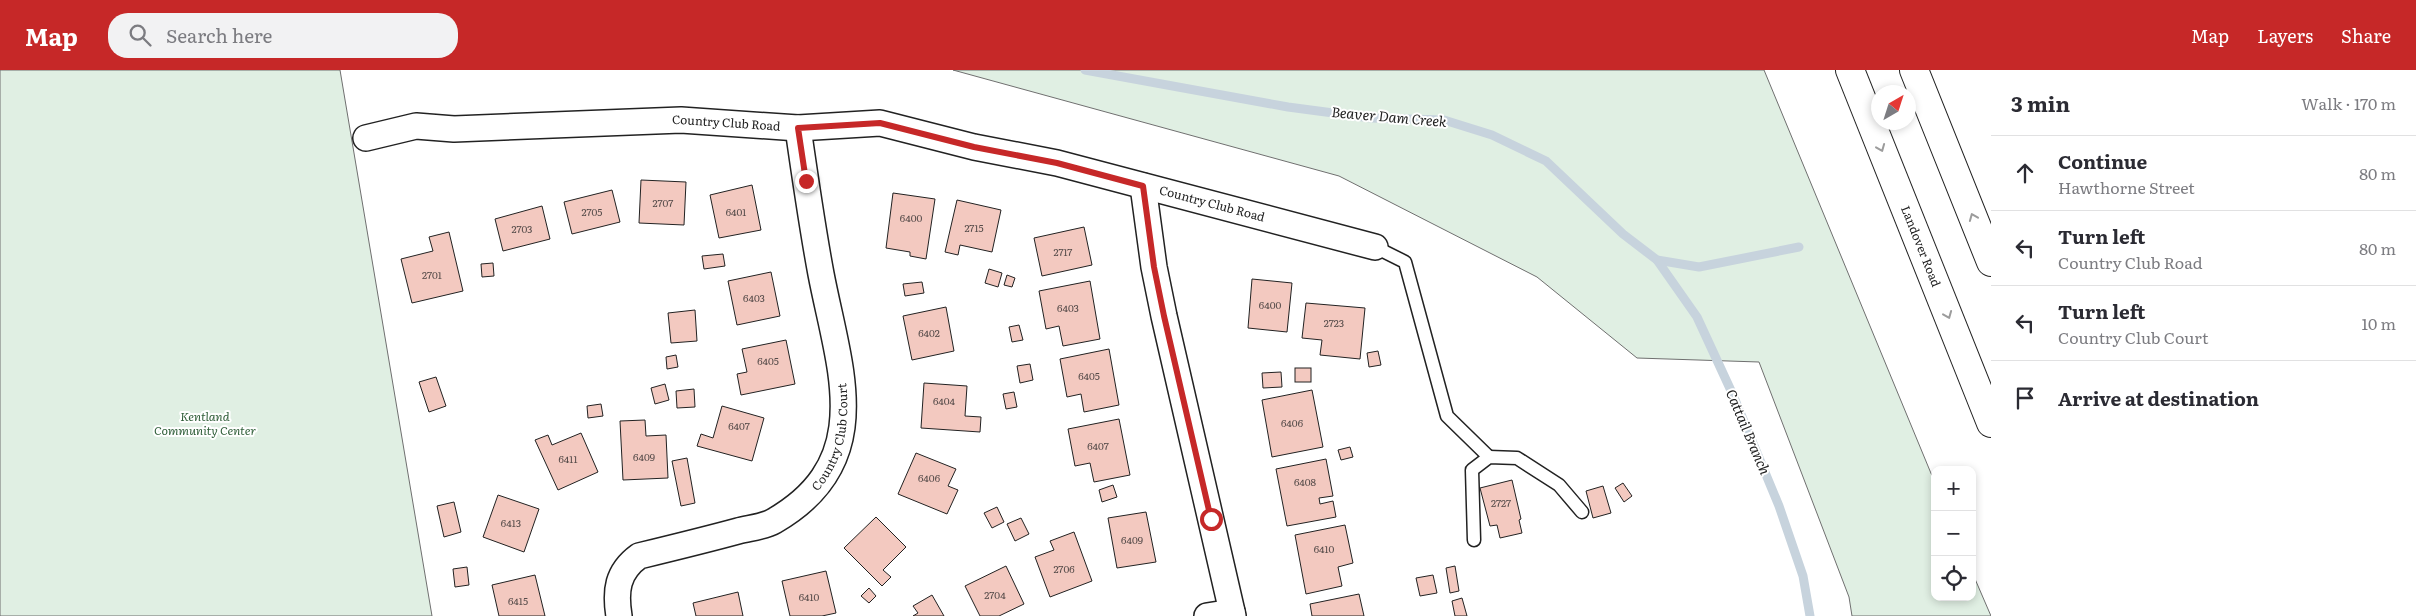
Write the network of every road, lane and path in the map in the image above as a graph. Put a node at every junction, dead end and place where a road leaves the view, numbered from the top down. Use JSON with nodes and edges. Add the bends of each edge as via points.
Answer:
{"nodes":[{"id":1,"x":1850,"y":70,"type":"edge"},
{"id":2,"x":1914,"y":70,"type":"edge"},
{"id":3,"x":798,"y":128,"type":"junction"},
{"id":4,"x":366,"y":138,"type":"dead end"},
{"id":5,"x":1143,"y":186,"type":"junction"},
{"id":6,"x":1375,"y":247,"type":"joint"},
{"id":7,"x":1991,"y":262,"type":"edge"},
{"id":8,"x":1991,"y":423,"type":"edge"},
{"id":9,"x":1489,"y":457,"type":"junction"},
{"id":10,"x":1582,"y":512,"type":"dead end"},
{"id":11,"x":1474,"y":540,"type":"dead end"},
{"id":12,"x":1233,"y":614,"type":"edge"},
{"id":13,"x":619,"y":616,"type":"edge"},
{"id":14,"x":1207,"y":616,"type":"edge"}],
"edges":[{"from":1,"to":8,"type":"main road","name":"Landover Road","one_way":true},
{"from":7,"to":2,"type":"main road","one_way":true},
{"from":3,"to":4,"type":"street","name":"Country Club Road","via":[[681,120],[454,129],[416,126]]},
{"from":3,"to":5,"type":"street","name":"Country Club Road","via":[[880,123]]},
{"from":3,"to":13,"type":"street","name":"Country Club Court","via":[[844,392],[844,424],[835,453],[821,482],[807,499],[772,522],[638,556],[625,568],[618,582]]},
{"from":5,"to":6,"type":"street","name":"Country Club Road"},
{"from":5,"to":12,"type":"street","via":[[1164,316]]},
{"from":6,"to":9,"type":"lane","via":[[1405,262],[1447,416]]},
{"from":9,"to":10,"type":"lane","via":[[1517,458],[1559,484]]},
{"from":9,"to":11,"type":"lane","via":[[1472,470]]},
{"from":12,"to":14,"type":"street"}]}
